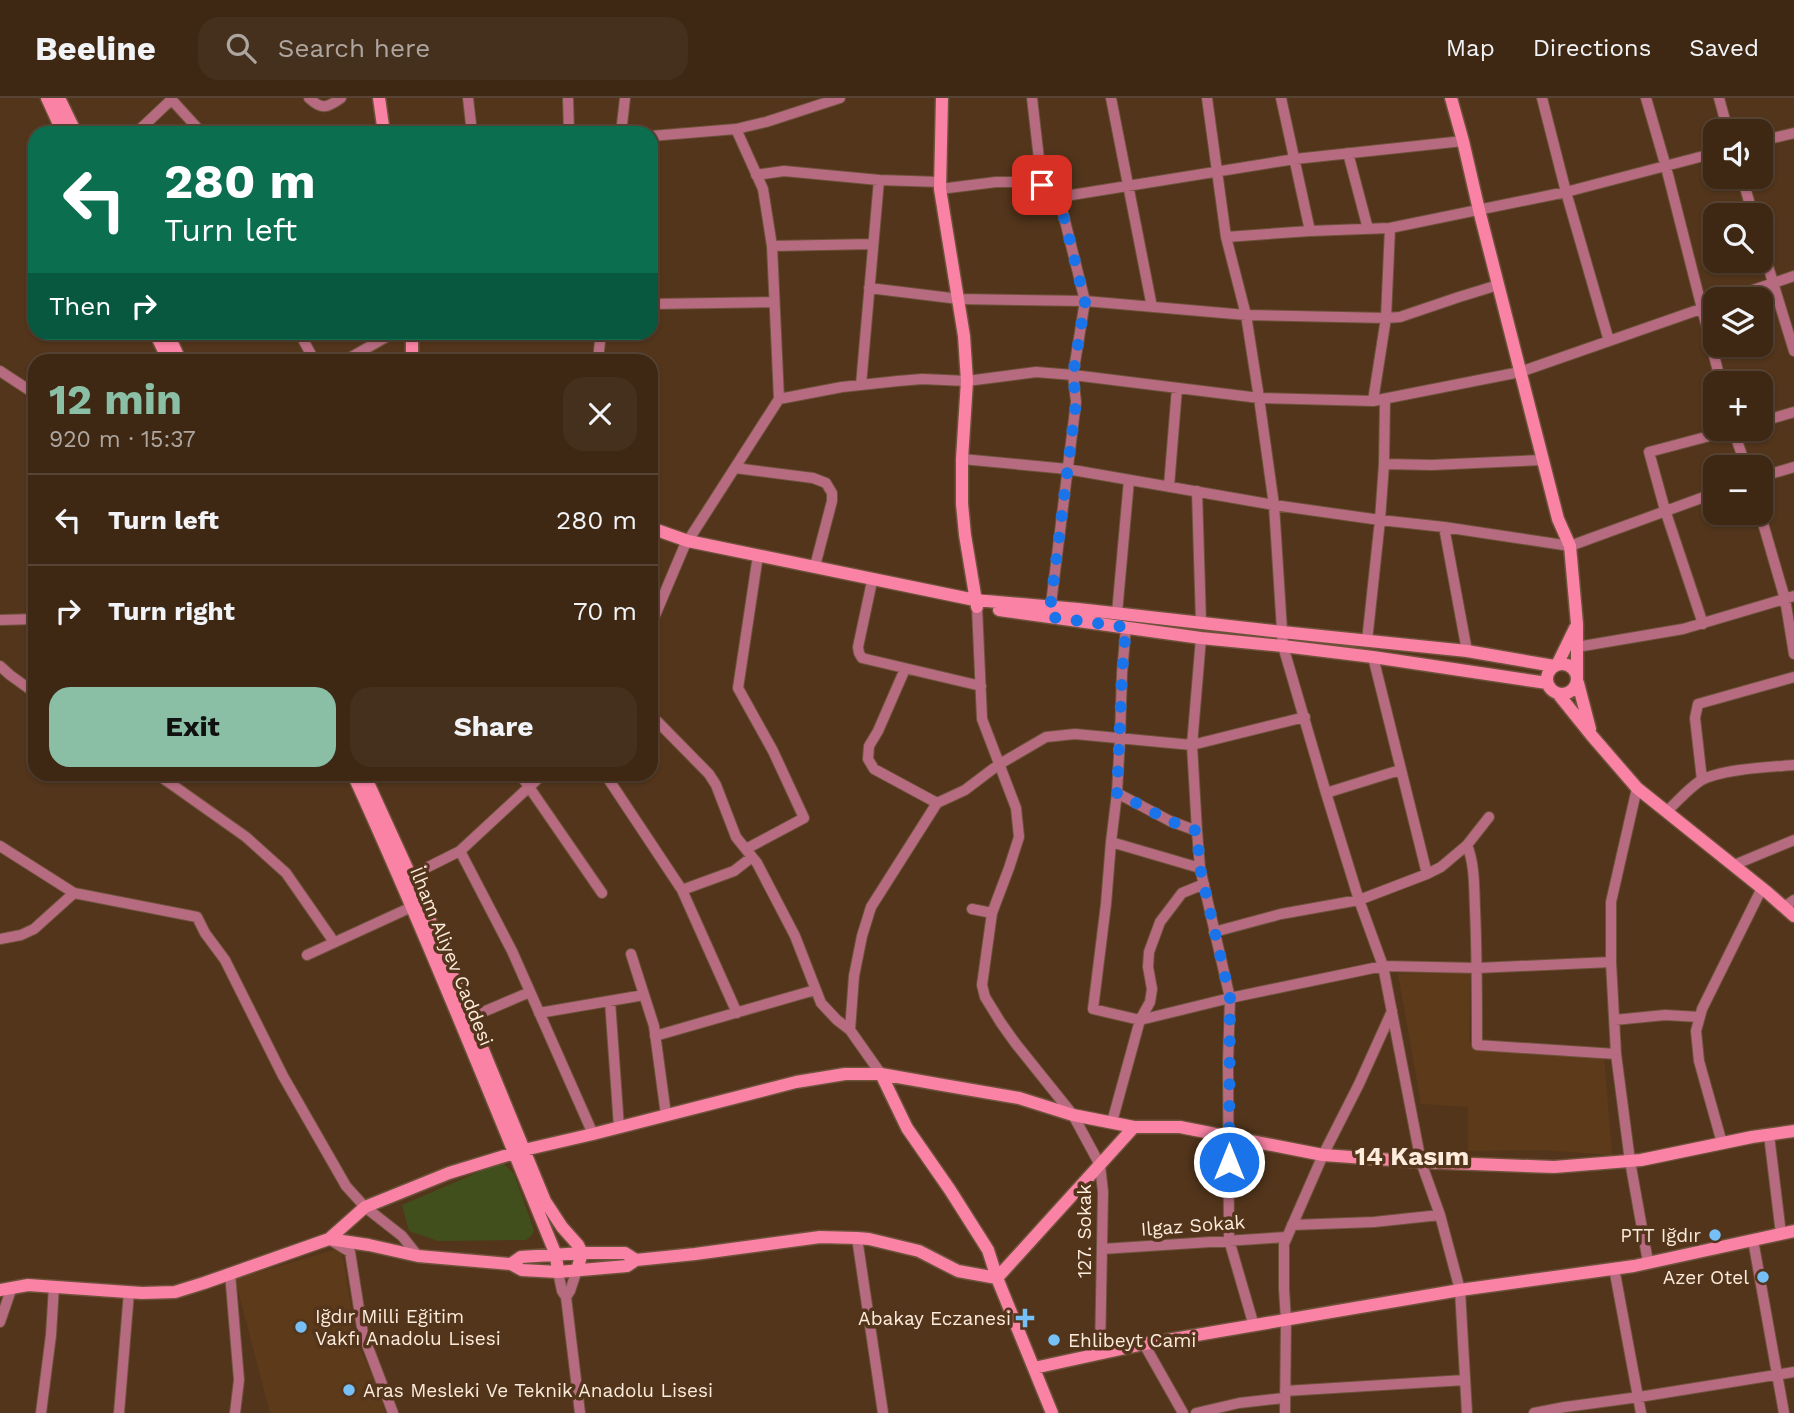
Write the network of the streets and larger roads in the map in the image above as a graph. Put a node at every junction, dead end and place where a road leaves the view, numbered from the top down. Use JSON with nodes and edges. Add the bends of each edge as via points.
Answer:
{"nodes":[{"id":1,"x":47,"y":98,"type":"edge"},
{"id":2,"x":59,"y":98,"type":"edge"},
{"id":3,"x":309,"y":98,"type":"edge"},
{"id":4,"x":341,"y":98,"type":"edge"},
{"id":5,"x":379,"y":98,"type":"edge"},
{"id":6,"x":468,"y":98,"type":"edge"},
{"id":7,"x":568,"y":98,"type":"edge"},
{"id":8,"x":625,"y":98,"type":"edge"},
{"id":9,"x":839,"y":98,"type":"edge"},
{"id":10,"x":943,"y":98,"type":"edge"},
{"id":11,"x":1032,"y":98,"type":"edge"},
{"id":12,"x":1111,"y":98,"type":"edge"},
{"id":13,"x":1207,"y":98,"type":"edge"},
{"id":14,"x":1281,"y":98,"type":"edge"},
{"id":15,"x":1451,"y":98,"type":"edge"},
{"id":16,"x":1542,"y":98,"type":"edge"},
{"id":17,"x":1646,"y":98,"type":"edge"},
{"id":18,"x":1719,"y":98,"type":"edge"},
{"id":19,"x":171,"y":99,"type":"edge"},
{"id":20,"x":1725,"y":119,"type":"edge"},
{"id":21,"x":60,"y":126,"type":"edge"},
{"id":22,"x":73,"y":126,"type":"edge"},
{"id":23,"x":143,"y":126,"type":"edge"},
{"id":24,"x":196,"y":126,"type":"edge"},
{"id":25,"x":383,"y":126,"type":"edge"},
{"id":26,"x":471,"y":126,"type":"edge"},
{"id":27,"x":569,"y":126,"type":"edge"},
{"id":28,"x":622,"y":126,"type":"edge"},
{"id":29,"x":736,"y":129,"type":"junction"},
{"id":30,"x":1794,"y":133,"type":"edge"},
{"id":31,"x":658,"y":135,"type":"edge"},
{"id":32,"x":1773,"y":138,"type":"edge"},
{"id":33,"x":1463,"y":141,"type":"junction"},
{"id":34,"x":1348,"y":153,"type":"junction"},
{"id":35,"x":1703,"y":156,"type":"edge"},
{"id":36,"x":1295,"y":159,"type":"junction"},
{"id":37,"x":1665,"y":167,"type":"junction"},
{"id":38,"x":1219,"y":171,"type":"junction"},
{"id":39,"x":756,"y":175,"type":"junction"},
{"id":40,"x":879,"y":180,"type":"junction"},
{"id":41,"x":1042,"y":185,"type":"junction"},
{"id":42,"x":940,"y":186,"type":"junction"},
{"id":43,"x":1129,"y":187,"type":"junction"},
{"id":44,"x":1566,"y":192,"type":"junction"},
{"id":45,"x":1059,"y":197,"type":"junction"},
{"id":46,"x":1479,"y":211,"type":"junction"},
{"id":47,"x":1390,"y":228,"type":"junction"},
{"id":48,"x":1368,"y":229,"type":"junction"},
{"id":49,"x":1310,"y":231,"type":"junction"},
{"id":50,"x":1226,"y":237,"type":"junction"},
{"id":51,"x":873,"y":244,"type":"junction"},
{"id":52,"x":772,"y":246,"type":"junction"},
{"id":53,"x":1771,"y":273,"type":"edge"},
{"id":54,"x":1794,"y":276,"type":"edge"},
{"id":55,"x":1774,"y":283,"type":"junction"},
{"id":56,"x":1498,"y":285,"type":"junction"},
{"id":57,"x":1762,"y":287,"type":"edge"},
{"id":58,"x":869,"y":288,"type":"junction"},
{"id":59,"x":959,"y":299,"type":"junction"},
{"id":60,"x":774,"y":302,"type":"junction"},
{"id":61,"x":1085,"y":302,"type":"junction"},
{"id":62,"x":658,"y":304,"type":"edge"},
{"id":63,"x":1152,"y":307,"type":"junction"},
{"id":64,"x":1703,"y":308,"type":"joint"},
{"id":65,"x":1245,"y":315,"type":"junction"},
{"id":66,"x":1386,"y":318,"type":"junction"},
{"id":67,"x":381,"y":340,"type":"edge"},
{"id":68,"x":1609,"y":341,"type":"junction"},
{"id":69,"x":1794,"y":351,"type":"edge"},
{"id":70,"x":356,"y":354,"type":"edge"},
{"id":71,"x":0,"y":371,"type":"edge"},
{"id":72,"x":1520,"y":372,"type":"junction"},
{"id":73,"x":1073,"y":375,"type":"junction"},
{"id":74,"x":967,"y":382,"type":"junction"},
{"id":75,"x":861,"y":385,"type":"junction"},
{"id":76,"x":1177,"y":388,"type":"junction"},
{"id":77,"x":28,"y":389,"type":"edge"},
{"id":78,"x":1259,"y":398,"type":"junction"},
{"id":79,"x":779,"y":399,"type":"junction"},
{"id":80,"x":1385,"y":399,"type":"junction"},
{"id":81,"x":1373,"y":401,"type":"junction"},
{"id":82,"x":1794,"y":412,"type":"edge"},
{"id":83,"x":1773,"y":418,"type":"edge"},
{"id":84,"x":1703,"y":437,"type":"edge"},
{"id":85,"x":962,"y":459,"type":"junction"},
{"id":86,"x":1543,"y":460,"type":"junction"},
{"id":87,"x":1384,"y":464,"type":"junction"},
{"id":88,"x":1794,"y":467,"type":"edge"},
{"id":89,"x":735,"y":468,"type":"junction"},
{"id":90,"x":1067,"y":469,"type":"junction"},
{"id":91,"x":1773,"y":473,"type":"edge"},
{"id":92,"x":1129,"y":480,"type":"junction"},
{"id":93,"x":1169,"y":486,"type":"junction"},
{"id":94,"x":1197,"y":491,"type":"junction"},
{"id":95,"x":1703,"y":497,"type":"edge"},
{"id":96,"x":1274,"y":505,"type":"junction"},
{"id":97,"x":1665,"y":510,"type":"junction"},
{"id":98,"x":1381,"y":520,"type":"junction"},
{"id":99,"x":1764,"y":525,"type":"edge"},
{"id":100,"x":1444,"y":527,"type":"junction"},
{"id":101,"x":658,"y":531,"type":"edge"},
{"id":102,"x":658,"y":538,"type":"edge"},
{"id":103,"x":686,"y":544,"type":"junction"},
{"id":104,"x":1570,"y":546,"type":"junction"},
{"id":105,"x":757,"y":562,"type":"junction"},
{"id":106,"x":815,"y":566,"type":"junction"},
{"id":107,"x":871,"y":586,"type":"junction"},
{"id":108,"x":1790,"y":598,"type":"edge"},
{"id":109,"x":976,"y":603,"type":"junction"},
{"id":110,"x":658,"y":609,"type":"edge"},
{"id":111,"x":1050,"y":612,"type":"junction"},
{"id":112,"x":1116,"y":613,"type":"junction"},
{"id":113,"x":28,"y":619,"type":"edge"},
{"id":114,"x":0,"y":620,"type":"edge"},
{"id":115,"x":1201,"y":623,"type":"junction"},
{"id":116,"x":1577,"y":624,"type":"junction"},
{"id":117,"x":1703,"y":624,"type":"junction"},
{"id":118,"x":1126,"y":627,"type":"junction"},
{"id":119,"x":1201,"y":638,"type":"junction"},
{"id":120,"x":1283,"y":639,"type":"junction"},
{"id":121,"x":1367,"y":641,"type":"junction"},
{"id":122,"x":1577,"y":647,"type":"junction"},
{"id":123,"x":1466,"y":650,"type":"junction"},
{"id":124,"x":1794,"y":654,"type":"edge"},
{"id":125,"x":1373,"y":657,"type":"junction"},
{"id":126,"x":1555,"y":665,"type":"junction"},
{"id":127,"x":0,"y":666,"type":"edge"},
{"id":128,"x":905,"y":669,"type":"junction"},
{"id":129,"x":1794,"y":677,"type":"edge"},
{"id":130,"x":1578,"y":680,"type":"junction"},
{"id":131,"x":1547,"y":683,"type":"junction"},
{"id":132,"x":981,"y":686,"type":"junction"},
{"id":133,"x":28,"y":688,"type":"edge"},
{"id":134,"x":1559,"y":695,"type":"junction"},
{"id":135,"x":1305,"y":718,"type":"junction"},
{"id":136,"x":658,"y":722,"type":"edge"},
{"id":137,"x":1592,"y":736,"type":"junction"},
{"id":138,"x":1120,"y":737,"type":"junction"},
{"id":139,"x":1192,"y":745,"type":"junction"},
{"id":140,"x":998,"y":765,"type":"junction"},
{"id":141,"x":1794,"y":765,"type":"edge"},
{"id":142,"x":1400,"y":770,"type":"junction"},
{"id":143,"x":1702,"y":780,"type":"junction"},
{"id":144,"x":166,"y":781,"type":"edge"},
{"id":145,"x":357,"y":781,"type":"edge"},
{"id":146,"x":368,"y":781,"type":"edge"},
{"id":147,"x":525,"y":781,"type":"edge"},
{"id":148,"x":536,"y":781,"type":"edge"},
{"id":149,"x":610,"y":781,"type":"edge"},
{"id":150,"x":530,"y":788,"type":"junction"},
{"id":151,"x":1637,"y":788,"type":"junction"},
{"id":152,"x":1117,"y":793,"type":"junction"},
{"id":153,"x":1326,"y":793,"type":"junction"},
{"id":154,"x":937,"y":803,"type":"junction"},
{"id":155,"x":1667,"y":811,"type":"junction"},
{"id":156,"x":1489,"y":817,"type":"dead end"},
{"id":157,"x":1197,"y":831,"type":"junction"},
{"id":158,"x":1794,"y":840,"type":"edge"},
{"id":159,"x":1111,"y":842,"type":"junction"},
{"id":160,"x":1467,"y":845,"type":"junction"},
{"id":161,"x":0,"y":846,"type":"edge"},
{"id":162,"x":460,"y":851,"type":"junction"},
{"id":163,"x":749,"y":853,"type":"junction"},
{"id":164,"x":1734,"y":865,"type":"junction"},
{"id":165,"x":1200,"y":868,"type":"junction"},
{"id":166,"x":1427,"y":874,"type":"junction"},
{"id":167,"x":406,"y":877,"type":"junction"},
{"id":168,"x":1204,"y":884,"type":"junction"},
{"id":169,"x":1762,"y":888,"type":"junction"},
{"id":170,"x":682,"y":890,"type":"junction"},
{"id":171,"x":602,"y":892,"type":"dead end"},
{"id":172,"x":74,"y":893,"type":"junction"},
{"id":173,"x":1359,"y":900,"type":"junction"},
{"id":174,"x":417,"y":904,"type":"junction"},
{"id":175,"x":1791,"y":908,"type":"edge"},
{"id":176,"x":972,"y":909,"type":"dead end"},
{"id":177,"x":992,"y":913,"type":"junction"},
{"id":178,"x":1214,"y":932,"type":"junction"},
{"id":179,"x":0,"y":939,"type":"edge"},
{"id":180,"x":334,"y":942,"type":"junction"},
{"id":181,"x":307,"y":954,"type":"dead end"},
{"id":182,"x":631,"y":954,"type":"dead end"},
{"id":183,"x":1611,"y":962,"type":"junction"},
{"id":184,"x":1383,"y":966,"type":"junction"},
{"id":185,"x":1478,"y":968,"type":"junction"},
{"id":186,"x":815,"y":990,"type":"junction"},
{"id":187,"x":530,"y":992,"type":"junction"},
{"id":188,"x":644,"y":995,"type":"junction"},
{"id":189,"x":1230,"y":998,"type":"junction"},
{"id":190,"x":610,"y":1001,"type":"junction"},
{"id":191,"x":1392,"y":1011,"type":"junction"},
{"id":192,"x":539,"y":1013,"type":"junction"},
{"id":193,"x":737,"y":1013,"type":"junction"},
{"id":194,"x":1700,"y":1017,"type":"junction"},
{"id":195,"x":469,"y":1018,"type":"junction"},
{"id":196,"x":1140,"y":1020,"type":"junction"},
{"id":197,"x":1614,"y":1020,"type":"junction"},
{"id":198,"x":850,"y":1030,"type":"junction"},
{"id":199,"x":655,"y":1036,"type":"junction"},
{"id":200,"x":1616,"y":1054,"type":"junction"},
{"id":201,"x":881,"y":1074,"type":"junction"},
{"id":202,"x":666,"y":1115,"type":"junction"},
{"id":203,"x":1073,"y":1115,"type":"junction"},
{"id":204,"x":1112,"y":1122,"type":"junction"},
{"id":205,"x":619,"y":1127,"type":"junction"},
{"id":206,"x":1134,"y":1127,"type":"junction"},
{"id":207,"x":1794,"y":1131,"type":"edge"},
{"id":208,"x":593,"y":1134,"type":"junction"},
{"id":209,"x":1769,"y":1135,"type":"junction"},
{"id":210,"x":1228,"y":1136,"type":"junction"},
{"id":211,"x":1723,"y":1143,"type":"junction"},
{"id":212,"x":520,"y":1151,"type":"junction"},
{"id":213,"x":1323,"y":1155,"type":"junction"},
{"id":214,"x":1630,"y":1161,"type":"junction"},
{"id":215,"x":1421,"y":1162,"type":"junction"},
{"id":216,"x":1100,"y":1165,"type":"junction"},
{"id":217,"x":365,"y":1207,"type":"junction"},
{"id":218,"x":1440,"y":1215,"type":"junction"},
{"id":219,"x":1292,"y":1225,"type":"junction"},
{"id":220,"x":1787,"y":1232,"type":"edge"},
{"id":221,"x":1287,"y":1237,"type":"junction"},
{"id":222,"x":857,"y":1238,"type":"junction"},
{"id":223,"x":329,"y":1239,"type":"junction"},
{"id":224,"x":1229,"y":1240,"type":"junction"},
{"id":225,"x":1753,"y":1240,"type":"junction"},
{"id":226,"x":1102,"y":1249,"type":"junction"},
{"id":227,"x":582,"y":1253,"type":"junction"},
{"id":228,"x":556,"y":1255,"type":"junction"},
{"id":229,"x":418,"y":1256,"type":"junction"},
{"id":230,"x":636,"y":1260,"type":"junction"},
{"id":231,"x":1648,"y":1262,"type":"junction"},
{"id":232,"x":511,"y":1264,"type":"junction"},
{"id":233,"x":1615,"y":1268,"type":"junction"},
{"id":234,"x":577,"y":1270,"type":"junction"},
{"id":235,"x":558,"y":1272,"type":"junction"},
{"id":236,"x":230,"y":1273,"type":"junction"},
{"id":237,"x":997,"y":1279,"type":"junction"},
{"id":238,"x":54,"y":1286,"type":"junction"},
{"id":239,"x":6,"y":1289,"type":"edge"},
{"id":240,"x":1460,"y":1290,"type":"junction"},
{"id":241,"x":129,"y":1292,"type":"junction"},
{"id":242,"x":566,"y":1297,"type":"junction"},
{"id":243,"x":1286,"y":1320,"type":"junction"},
{"id":244,"x":0,"y":1322,"type":"edge"},
{"id":245,"x":1254,"y":1326,"type":"junction"},
{"id":246,"x":1144,"y":1344,"type":"junction"},
{"id":247,"x":1100,"y":1353,"type":"junction"},
{"id":248,"x":1034,"y":1368,"type":"junction"},
{"id":249,"x":1794,"y":1372,"type":"edge"},
{"id":250,"x":1778,"y":1376,"type":"junction"},
{"id":251,"x":1465,"y":1380,"type":"junction"},
{"id":252,"x":1285,"y":1394,"type":"junction"},
{"id":253,"x":1639,"y":1398,"type":"junction"},
{"id":254,"x":41,"y":1413,"type":"edge"},
{"id":255,"x":119,"y":1413,"type":"edge"},
{"id":256,"x":235,"y":1413,"type":"edge"},
{"id":257,"x":393,"y":1413,"type":"edge"},
{"id":258,"x":580,"y":1413,"type":"edge"},
{"id":259,"x":883,"y":1413,"type":"edge"},
{"id":260,"x":1052,"y":1413,"type":"edge"},
{"id":261,"x":1182,"y":1413,"type":"edge"},
{"id":262,"x":1196,"y":1413,"type":"edge"},
{"id":263,"x":1285,"y":1413,"type":"edge"},
{"id":264,"x":1467,"y":1413,"type":"edge"},
{"id":265,"x":1534,"y":1413,"type":"edge"},
{"id":266,"x":1641,"y":1413,"type":"edge"},
{"id":267,"x":1784,"y":1413,"type":"edge"}],
"edges":[{"from":1,"to":21,"type":"street"},
{"from":2,"to":22,"type":"street"},
{"from":3,"to":4,"type":"street","via":[[323,107]]},
{"from":5,"to":25,"type":"street"},
{"from":6,"to":26,"type":"street"},
{"from":7,"to":27,"type":"street"},
{"from":8,"to":28,"type":"street"},
{"from":9,"to":29,"type":"street"},
{"from":10,"to":42,"type":"street"},
{"from":11,"to":41,"type":"street"},
{"from":12,"to":43,"type":"street"},
{"from":13,"to":38,"type":"street"},
{"from":14,"to":36,"type":"street"},
{"from":15,"to":33,"type":"street"},
{"from":16,"to":44,"type":"street"},
{"from":17,"to":37,"type":"street"},
{"from":18,"to":20,"type":"street"},
{"from":19,"to":23,"type":"street"},
{"from":19,"to":24,"type":"street"},
{"from":29,"to":31,"type":"street"},
{"from":29,"to":39,"type":"street"},
{"from":30,"to":32,"type":"street"},
{"from":33,"to":34,"type":"street"},
{"from":33,"to":46,"type":"street"},
{"from":34,"to":36,"type":"street"},
{"from":34,"to":48,"type":"street"},
{"from":35,"to":37,"type":"street"},
{"from":36,"to":38,"type":"street"},
{"from":36,"to":49,"type":"street"},
{"from":37,"to":44,"type":"street"},
{"from":37,"to":64,"type":"street"},
{"from":38,"to":43,"type":"street"},
{"from":38,"to":50,"type":"street"},
{"from":39,"to":40,"type":"street","via":[[783,171]]},
{"from":39,"to":52,"type":"street","via":[[763,189]]},
{"from":40,"to":42,"type":"street"},
{"from":40,"to":51,"type":"street"},
{"from":41,"to":42,"type":"street"},
{"from":41,"to":45,"type":"street"},
{"from":42,"to":59,"type":"street"},
{"from":43,"to":45,"type":"street"},
{"from":43,"to":63,"type":"street"},
{"from":44,"to":46,"type":"street"},
{"from":44,"to":68,"type":"street"},
{"from":45,"to":61,"type":"street"},
{"from":46,"to":47,"type":"street"},
{"from":46,"to":56,"type":"street"},
{"from":47,"to":48,"type":"street"},
{"from":47,"to":66,"type":"street"},
{"from":48,"to":49,"type":"street"},
{"from":49,"to":50,"type":"street"},
{"from":50,"to":65,"type":"street"},
{"from":51,"to":52,"type":"street"},
{"from":51,"to":58,"type":"street"},
{"from":52,"to":60,"type":"street"},
{"from":53,"to":55,"type":"street"},
{"from":54,"to":55,"type":"street"},
{"from":55,"to":57,"type":"street"},
{"from":55,"to":69,"type":"street"},
{"from":56,"to":66,"type":"street"},
{"from":56,"to":72,"type":"street"},
{"from":58,"to":59,"type":"street"},
{"from":58,"to":75,"type":"street"},
{"from":59,"to":61,"type":"street"},
{"from":59,"to":74,"type":"street"},
{"from":60,"to":62,"type":"street"},
{"from":60,"to":79,"type":"street"},
{"from":61,"to":63,"type":"street"},
{"from":61,"to":73,"type":"street"},
{"from":63,"to":65,"type":"street"},
{"from":64,"to":68,"type":"street"},
{"from":65,"to":66,"type":"street"},
{"from":65,"to":78,"type":"street"},
{"from":66,"to":81,"type":"street"},
{"from":67,"to":70,"type":"street"},
{"from":68,"to":72,"type":"street"},
{"from":71,"to":77,"type":"street"},
{"from":72,"to":80,"type":"street"},
{"from":72,"to":86,"type":"street"},
{"from":73,"to":74,"type":"street","via":[[1036,372]]},
{"from":73,"to":76,"type":"street"},
{"from":73,"to":90,"type":"street","via":[[1076,402]]},
{"from":74,"to":75,"type":"street","via":[[922,379]]},
{"from":74,"to":85,"type":"street"},
{"from":75,"to":79,"type":"street"},
{"from":76,"to":78,"type":"street"},
{"from":76,"to":93,"type":"street"},
{"from":78,"to":81,"type":"street"},
{"from":78,"to":96,"type":"street"},
{"from":79,"to":89,"type":"street"},
{"from":80,"to":81,"type":"street"},
{"from":80,"to":87,"type":"street"},
{"from":82,"to":83,"type":"street"},
{"from":84,"to":97,"type":"street","via":[[1649,452]]},
{"from":85,"to":90,"type":"street"},
{"from":85,"to":109,"type":"street","via":[[965,535]]},
{"from":86,"to":87,"type":"street"},
{"from":86,"to":104,"type":"street"},
{"from":87,"to":98,"type":"street"},
{"from":88,"to":91,"type":"street"},
{"from":89,"to":103,"type":"street"},
{"from":89,"to":106,"type":"street","via":[[826,483],[832,501]]},
{"from":90,"to":92,"type":"street"},
{"from":90,"to":111,"type":"street"},
{"from":92,"to":93,"type":"street"},
{"from":92,"to":112,"type":"street"},
{"from":93,"to":94,"type":"street"},
{"from":94,"to":96,"type":"street"},
{"from":94,"to":115,"type":"street"},
{"from":95,"to":97,"type":"street"},
{"from":96,"to":98,"type":"street"},
{"from":96,"to":120,"type":"street"},
{"from":97,"to":104,"type":"street"},
{"from":97,"to":117,"type":"street"},
{"from":98,"to":100,"type":"street"},
{"from":98,"to":121,"type":"street"},
{"from":99,"to":108,"type":"street"},
{"from":100,"to":104,"type":"street"},
{"from":100,"to":123,"type":"street"},
{"from":101,"to":103,"type":"street"},
{"from":102,"to":103,"type":"street"},
{"from":103,"to":105,"type":"street"},
{"from":103,"to":106,"type":"street"},
{"from":103,"to":110,"type":"street"},
{"from":104,"to":116,"type":"street"},
{"from":105,"to":107,"type":"street"},
{"from":105,"to":163,"type":"street","via":[[738,688],[804,818]]},
{"from":106,"to":109,"type":"street"},
{"from":107,"to":109,"type":"street"},
{"from":107,"to":128,"type":"street","via":[[859,653],[862,658]]},
{"from":108,"to":117,"type":"street"},
{"from":108,"to":124,"type":"street"},
{"from":109,"to":111,"type":"street"},
{"from":109,"to":132,"type":"street","name":"127. Sokak"},
{"from":111,"to":112,"type":"street"},
{"from":111,"to":118,"type":"street"},
{"from":112,"to":115,"type":"street"},
{"from":113,"to":114,"type":"street"},
{"from":115,"to":120,"type":"street"},
{"from":116,"to":122,"type":"street"},
{"from":116,"to":126,"type":"street"},
{"from":117,"to":122,"type":"street"},
{"from":118,"to":119,"type":"street"},
{"from":118,"to":138,"type":"street"},
{"from":119,"to":120,"type":"street"},
{"from":119,"to":139,"type":"street"},
{"from":120,"to":121,"type":"street"},
{"from":120,"to":125,"type":"street"},
{"from":120,"to":135,"type":"street"},
{"from":121,"to":123,"type":"street"},
{"from":122,"to":130,"type":"street"},
{"from":123,"to":126,"type":"street"},
{"from":125,"to":131,"type":"street"},
{"from":125,"to":142,"type":"street"},
{"from":126,"to":130,"type":"street","via":[[1570,666]]},
{"from":126,"to":131,"type":"street"},
{"from":127,"to":133,"type":"street"},
{"from":128,"to":132,"type":"street"},
{"from":128,"to":154,"type":"street","via":[[867,759],[874,769]]},
{"from":129,"to":143,"type":"street","via":[[1698,704],[1695,718]]},
{"from":130,"to":134,"type":"street","via":[[1569,693]]},
{"from":130,"to":137,"type":"street"},
{"from":131,"to":134,"type":"street"},
{"from":132,"to":140,"type":"street","name":"127. Sokak","via":[[982,719]]},
{"from":134,"to":137,"type":"street"},
{"from":135,"to":139,"type":"street"},
{"from":135,"to":153,"type":"street"},
{"from":136,"to":163,"type":"street","via":[[709,774],[736,836]]},
{"from":137,"to":151,"type":"street"},
{"from":138,"to":139,"type":"street"},
{"from":138,"to":140,"type":"street","via":[[1046,737]]},
{"from":138,"to":152,"type":"street"},
{"from":139,"to":157,"type":"street"},
{"from":140,"to":154,"type":"street","via":[[965,790]]},
{"from":140,"to":177,"type":"street","name":"127. Sokak","via":[[1016,808],[1019,837]]},
{"from":141,"to":143,"type":"street"},
{"from":142,"to":153,"type":"street"},
{"from":142,"to":166,"type":"street"},
{"from":143,"to":155,"type":"street"},
{"from":144,"to":180,"type":"street","via":[[246,837],[286,873]]},
{"from":145,"to":167,"type":"street","name":"İlham Aliyev Caddesi"},
{"from":146,"to":167,"type":"street","name":"İlham Aliyev Caddesi"},
{"from":147,"to":150,"type":"street"},
{"from":148,"to":150,"type":"street"},
{"from":149,"to":170,"type":"street"},
{"from":150,"to":162,"type":"street"},
{"from":150,"to":171,"type":"street"},
{"from":151,"to":155,"type":"street"},
{"from":151,"to":183,"type":"street","via":[[1611,902]]},
{"from":152,"to":157,"type":"street"},
{"from":152,"to":159,"type":"street"},
{"from":153,"to":173,"type":"street"},
{"from":154,"to":198,"type":"street","via":[[871,907],[854,976]]},
{"from":155,"to":164,"type":"street"},
{"from":156,"to":160,"type":"street"},
{"from":157,"to":165,"type":"street"},
{"from":158,"to":164,"type":"street"},
{"from":159,"to":165,"type":"street"},
{"from":159,"to":196,"type":"street","via":[[1093,1009]]},
{"from":160,"to":166,"type":"street"},
{"from":160,"to":185,"type":"street","via":[[1474,880]]},
{"from":161,"to":172,"type":"street"},
{"from":162,"to":167,"type":"street"},
{"from":162,"to":187,"type":"street"},
{"from":163,"to":170,"type":"street","via":[[734,871]]},
{"from":163,"to":186,"type":"street","via":[[795,936]]},
{"from":164,"to":169,"type":"street"},
{"from":165,"to":168,"type":"street"},
{"from":166,"to":173,"type":"street"},
{"from":167,"to":174,"type":"street","name":"İlham Aliyev Caddesi"},
{"from":168,"to":178,"type":"street"},
{"from":168,"to":196,"type":"street","via":[[1182,893],[1160,922],[1149,952],[1150,1002]]},
{"from":169,"to":175,"type":"street"},
{"from":169,"to":194,"type":"street"},
{"from":170,"to":193,"type":"street"},
{"from":172,"to":179,"type":"street","via":[[34,929]]},
{"from":172,"to":217,"type":"street","via":[[197,917],[225,960],[283,1076],[346,1186]]},
{"from":173,"to":178,"type":"street"},
{"from":173,"to":184,"type":"street"},
{"from":174,"to":180,"type":"street"},
{"from":174,"to":195,"type":"street","name":"İlham Aliyev Caddesi"},
{"from":174,"to":212,"type":"street","name":"İlham Aliyev Caddesi","via":[[481,1076]]},
{"from":176,"to":177,"type":"street"},
{"from":177,"to":203,"type":"street","name":"127. Sokak","via":[[982,985],[985,997]]},
{"from":178,"to":189,"type":"street"},
{"from":180,"to":181,"type":"street"},
{"from":182,"to":188,"type":"street"},
{"from":183,"to":185,"type":"street"},
{"from":183,"to":197,"type":"street"},
{"from":184,"to":185,"type":"street"},
{"from":184,"to":189,"type":"street"},
{"from":184,"to":191,"type":"street"},
{"from":185,"to":200,"type":"street","via":[[1477,1045]]},
{"from":186,"to":193,"type":"street"},
{"from":186,"to":198,"type":"street","via":[[821,1003]]},
{"from":187,"to":192,"type":"street"},
{"from":187,"to":195,"type":"street"},
{"from":188,"to":190,"type":"street"},
{"from":188,"to":199,"type":"street"},
{"from":189,"to":196,"type":"street"},
{"from":189,"to":210,"type":"street"},
{"from":190,"to":192,"type":"street"},
{"from":190,"to":205,"type":"street"},
{"from":191,"to":213,"type":"street"},
{"from":191,"to":215,"type":"street"},
{"from":192,"to":208,"type":"street"},
{"from":193,"to":199,"type":"street"},
{"from":194,"to":197,"type":"street"},
{"from":194,"to":211,"type":"street","via":[[1696,1031],[1699,1061]]},
{"from":195,"to":212,"type":"street","name":"İlham Aliyev Caddesi"},
{"from":196,"to":204,"type":"street"},
{"from":197,"to":200,"type":"street"},
{"from":198,"to":201,"type":"street"},
{"from":199,"to":202,"type":"street"},
{"from":200,"to":214,"type":"street"},
{"from":201,"to":202,"type":"street","via":[[796,1082]]},
{"from":201,"to":203,"type":"street","via":[[1018,1098]]},
{"from":201,"to":237,"type":"street","via":[[906,1128],[988,1250]]},
{"from":202,"to":205,"type":"street"},
{"from":203,"to":204,"type":"street"},
{"from":203,"to":216,"type":"street","name":"127. Sokak"},
{"from":204,"to":206,"type":"street"},
{"from":205,"to":208,"type":"street"},
{"from":206,"to":210,"type":"street","via":[[1180,1127]]},
{"from":206,"to":216,"type":"street"},
{"from":207,"to":209,"type":"street"},
{"from":208,"to":212,"type":"street"},
{"from":209,"to":211,"type":"street"},
{"from":209,"to":220,"type":"street"},
{"from":210,"to":213,"type":"street"},
{"from":210,"to":224,"type":"street"},
{"from":211,"to":214,"type":"street"},
{"from":212,"to":217,"type":"street"},
{"from":212,"to":227,"type":"street","via":[[545,1201]]},
{"from":212,"to":228,"type":"street"},
{"from":213,"to":215,"type":"street"},
{"from":213,"to":219,"type":"street"},
{"from":214,"to":215,"type":"street","via":[[1555,1167]]},
{"from":214,"to":231,"type":"street"},
{"from":215,"to":218,"type":"street"},
{"from":216,"to":226,"type":"street","name":"127. Sokak"},
{"from":216,"to":237,"type":"street"},
{"from":217,"to":223,"type":"street"},
{"from":217,"to":229,"type":"street","via":[[402,1236]]},
{"from":218,"to":219,"type":"street"},
{"from":218,"to":240,"type":"street"},
{"from":219,"to":221,"type":"street"},
{"from":220,"to":225,"type":"street"},
{"from":221,"to":224,"type":"street","name":"Ilgaz Sokak"},
{"from":221,"to":243,"type":"street"},
{"from":222,"to":230,"type":"street","via":[[820,1237]]},
{"from":222,"to":237,"type":"street","via":[[919,1251],[958,1271]]},
{"from":222,"to":259,"type":"street"},
{"from":223,"to":229,"type":"street"},
{"from":223,"to":236,"type":"street"},
{"from":223,"to":257,"type":"street","via":[[350,1252],[363,1334]]},
{"from":224,"to":226,"type":"street","name":"Ilgaz Sokak"},
{"from":224,"to":245,"type":"street"},
{"from":225,"to":231,"type":"street"},
{"from":225,"to":250,"type":"street"},
{"from":226,"to":247,"type":"street","name":"127. Sokak"},
{"from":227,"to":228,"type":"street"},
{"from":227,"to":230,"type":"street","via":[[625,1253]]},
{"from":227,"to":234,"type":"street"},
{"from":228,"to":232,"type":"street","via":[[521,1257]]},
{"from":228,"to":235,"type":"street"},
{"from":229,"to":232,"type":"street"},
{"from":230,"to":234,"type":"street","via":[[627,1266]]},
{"from":231,"to":233,"type":"street"},
{"from":232,"to":235,"type":"street","via":[[522,1270]]},
{"from":233,"to":240,"type":"street"},
{"from":233,"to":253,"type":"street"},
{"from":234,"to":235,"type":"street"},
{"from":234,"to":242,"type":"street"},
{"from":235,"to":242,"type":"street"},
{"from":236,"to":241,"type":"street","via":[[175,1292]]},
{"from":236,"to":256,"type":"street","via":[[239,1380]]},
{"from":237,"to":248,"type":"street"},
{"from":238,"to":239,"type":"street","via":[[28,1284]]},
{"from":238,"to":241,"type":"street"},
{"from":238,"to":254,"type":"street"},
{"from":239,"to":244,"type":"street"},
{"from":240,"to":243,"type":"street"},
{"from":240,"to":251,"type":"street"},
{"from":241,"to":255,"type":"street"},
{"from":242,"to":258,"type":"street"},
{"from":243,"to":245,"type":"street"},
{"from":243,"to":252,"type":"street"},
{"from":245,"to":246,"type":"street"},
{"from":246,"to":247,"type":"street"},
{"from":246,"to":261,"type":"street"},
{"from":247,"to":248,"type":"street"},
{"from":248,"to":260,"type":"street"},
{"from":249,"to":250,"type":"street"},
{"from":250,"to":253,"type":"street"},
{"from":250,"to":267,"type":"street"},
{"from":251,"to":252,"type":"street"},
{"from":251,"to":264,"type":"street"},
{"from":252,"to":262,"type":"street"},
{"from":252,"to":263,"type":"street"},
{"from":253,"to":265,"type":"street"},
{"from":253,"to":266,"type":"street"}]}
